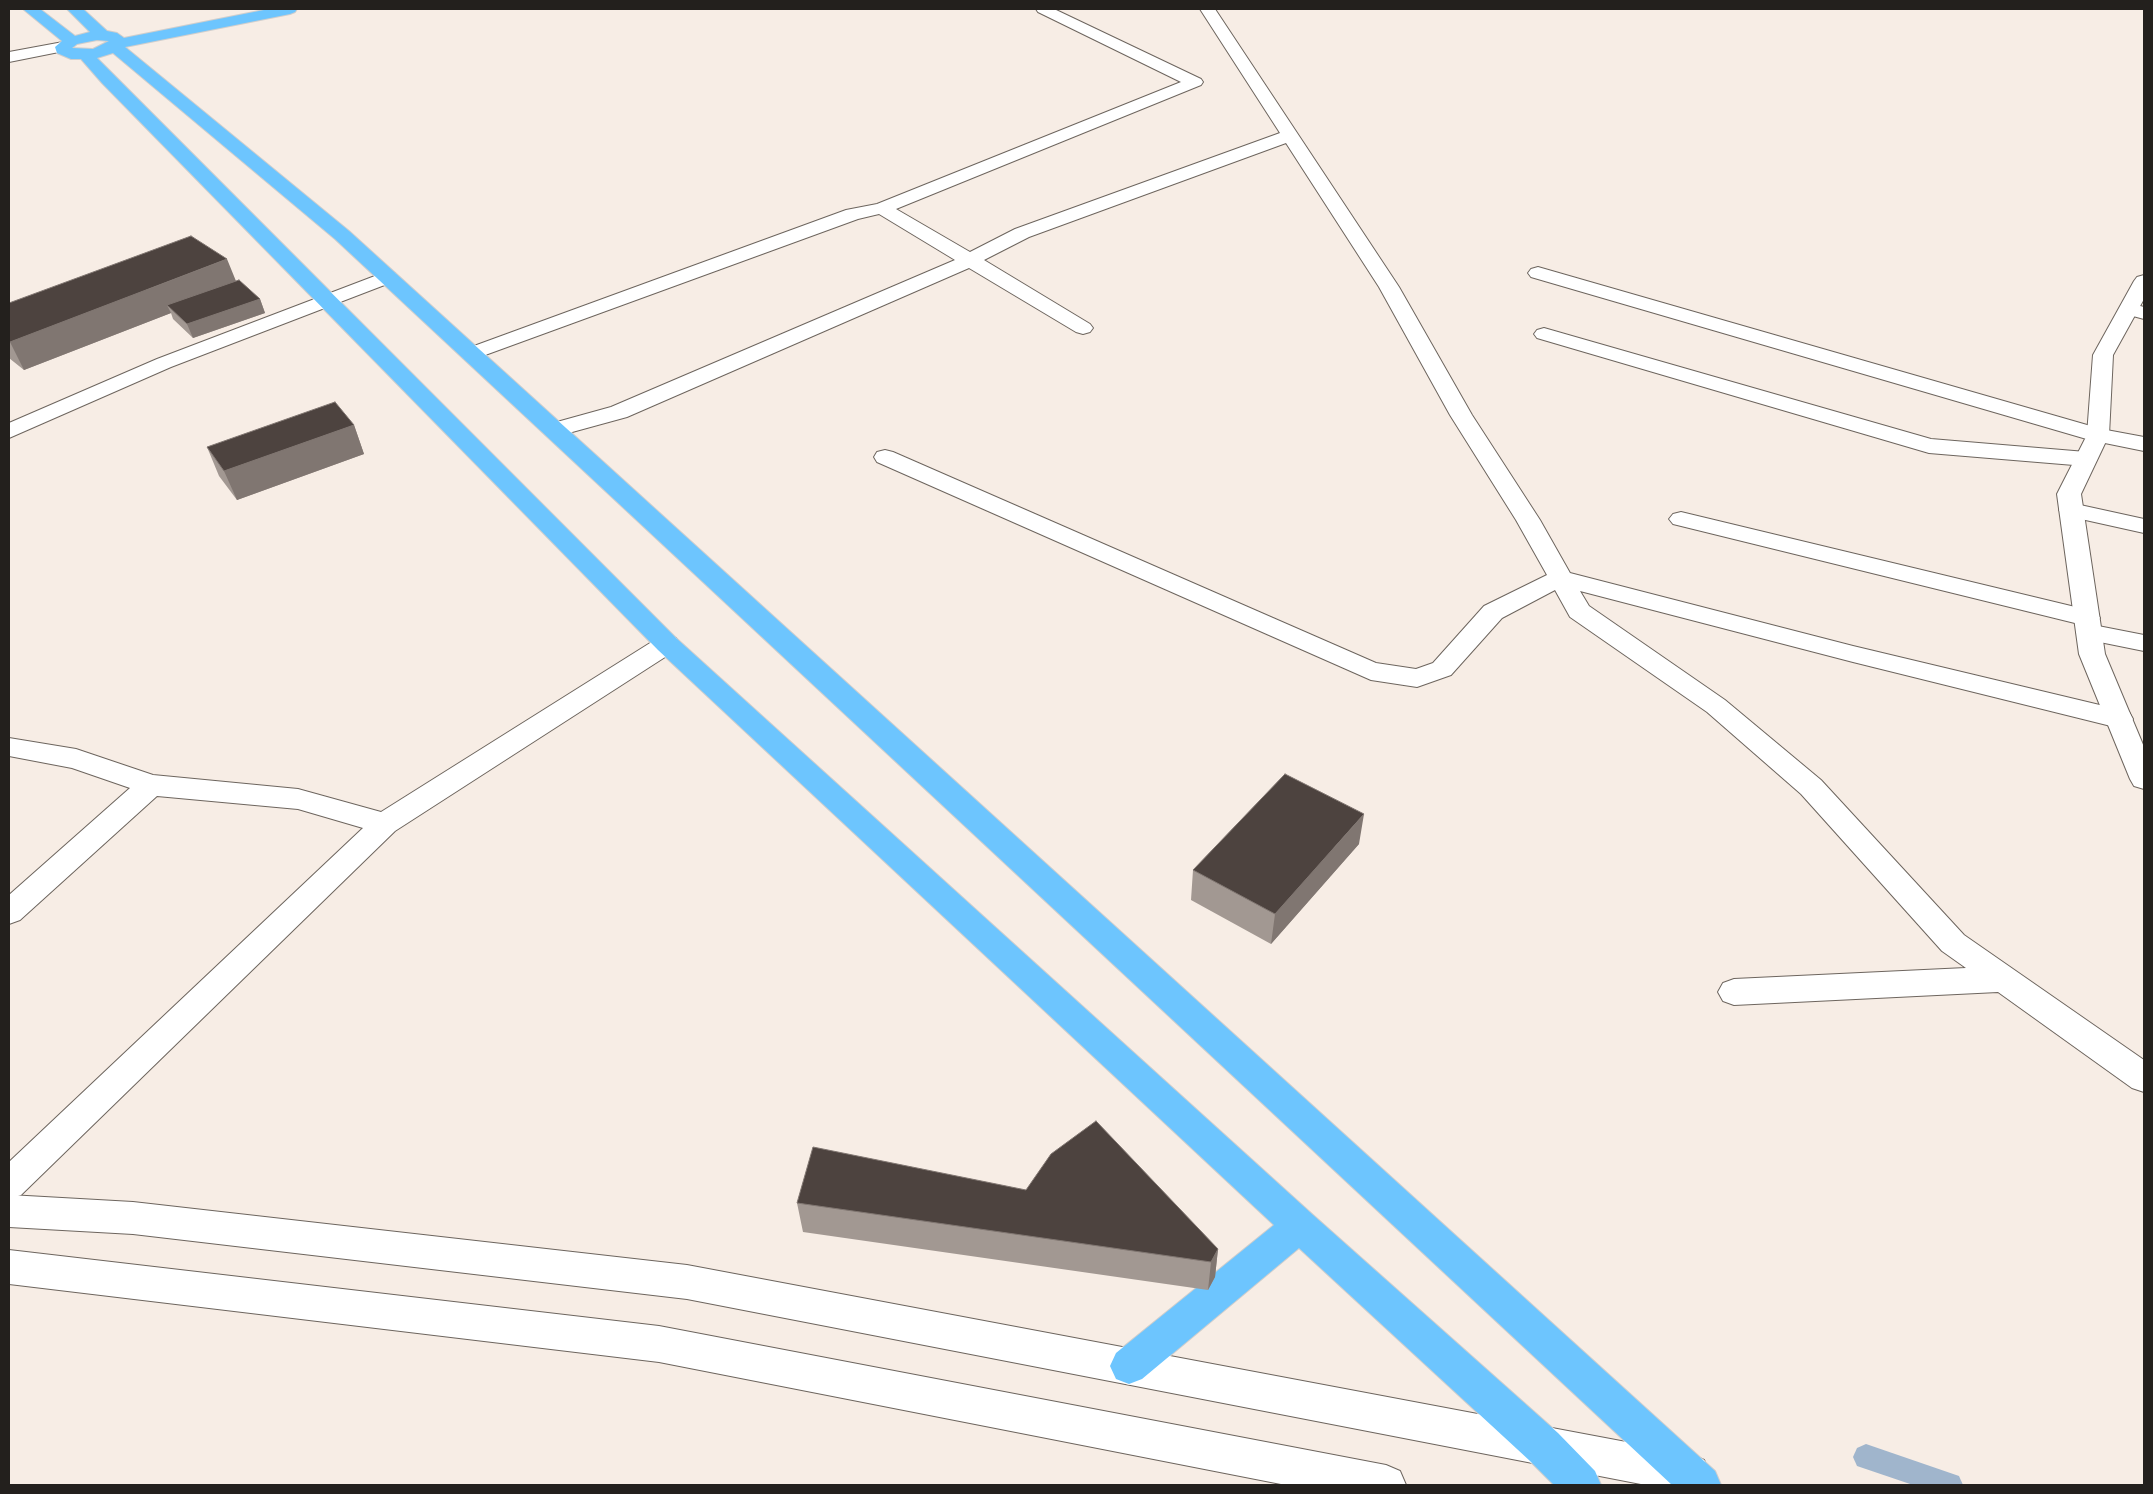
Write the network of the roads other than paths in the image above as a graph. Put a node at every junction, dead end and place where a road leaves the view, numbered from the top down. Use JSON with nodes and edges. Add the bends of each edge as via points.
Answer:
{"nodes":[{"id":1,"x":31,"y":9,"type":"edge"},
{"id":2,"x":75,"y":9,"type":"edge"},
{"id":3,"x":260,"y":9,"type":"edge"},
{"id":4,"x":290,"y":9,"type":"edge"},
{"id":5,"x":1043,"y":9,"type":"edge"},
{"id":6,"x":1208,"y":9,"type":"edge"},
{"id":7,"x":111,"y":40,"type":"junction"},
{"id":8,"x":67,"y":44,"type":"junction"},
{"id":9,"x":86,"y":55,"type":"junction"},
{"id":10,"x":9,"y":56,"type":"edge"},
{"id":11,"x":1291,"y":135,"type":"junction"},
{"id":12,"x":882,"y":208,"type":"junction"},
{"id":13,"x":968,"y":261,"type":"junction"},
{"id":14,"x":1538,"y":273,"type":"dead end"},
{"id":15,"x":388,"y":277,"type":"junction"},
{"id":16,"x":2144,"y":281,"type":"edge"},
{"id":17,"x":327,"y":300,"type":"junction"},
{"id":18,"x":2137,"y":311,"type":"edge"},
{"id":19,"x":1083,"y":328,"type":"dead end"},
{"id":20,"x":1544,"y":334,"type":"dead end"},
{"id":21,"x":470,"y":354,"type":"junction"},
{"id":22,"x":554,"y":430,"type":"junction"},
{"id":23,"x":9,"y":431,"type":"edge"},
{"id":24,"x":2098,"y":435,"type":"junction"},
{"id":25,"x":2144,"y":444,"type":"edge"},
{"id":26,"x":885,"y":457,"type":"dead end"},
{"id":27,"x":2086,"y":459,"type":"junction"},
{"id":28,"x":2071,"y":510,"type":"junction"},
{"id":29,"x":1681,"y":519,"type":"dead end"},
{"id":30,"x":2144,"y":526,"type":"edge"},
{"id":31,"x":1560,"y":578,"type":"junction"},
{"id":32,"x":2088,"y":625,"type":"junction"},
{"id":33,"x":2144,"y":643,"type":"edge"},
{"id":34,"x":667,"y":644,"type":"junction"},
{"id":35,"x":2119,"y":719,"type":"junction"},
{"id":36,"x":9,"y":747,"type":"edge"},
{"id":37,"x":2144,"y":779,"type":"edge"},
{"id":38,"x":151,"y":785,"type":"junction"},
{"id":39,"x":385,"y":824,"type":"junction"},
{"id":40,"x":9,"y":912,"type":"edge"},
{"id":41,"x":2005,"y":979,"type":"junction"},
{"id":42,"x":1734,"y":992,"type":"dead end"},
{"id":43,"x":2144,"y":1078,"type":"edge"},
{"id":44,"x":9,"y":1184,"type":"edge"},
{"id":45,"x":9,"y":1211,"type":"edge"},
{"id":46,"x":1300,"y":1226,"type":"junction"},
{"id":47,"x":9,"y":1267,"type":"edge"},
{"id":48,"x":1129,"y":1366,"type":"junction"},
{"id":49,"x":1544,"y":1447,"type":"junction"},
{"id":50,"x":1696,"y":1480,"type":"edge"},
{"id":51,"x":1386,"y":1485,"type":"edge"},
{"id":52,"x":1581,"y":1485,"type":"edge"}],
"edges":[{"from":1,"to":8,"type":"main road"},
{"from":2,"to":7,"type":"main road"},
{"from":3,"to":7,"type":"main road"},
{"from":4,"to":7,"type":"main road"},
{"from":5,"to":12,"type":"street","via":[[1196,82]]},
{"from":6,"to":11,"type":"street"},
{"from":7,"to":8,"type":"main road"},
{"from":7,"to":9,"type":"main road"},
{"from":7,"to":15,"type":"main road"},
{"from":8,"to":9,"type":"main road","via":[[66,53]]},
{"from":8,"to":10,"type":"street"},
{"from":9,"to":17,"type":"main road"},
{"from":11,"to":13,"type":"street","via":[[1022,233]]},
{"from":11,"to":31,"type":"street","via":[[1389,287],[1461,415],[1528,520]]},
{"from":12,"to":13,"type":"street"},
{"from":12,"to":21,"type":"street","via":[[853,214]]},
{"from":13,"to":19,"type":"street"},
{"from":13,"to":22,"type":"street","via":[[619,412]]},
{"from":14,"to":24,"type":"street"},
{"from":15,"to":17,"type":"street"},
{"from":15,"to":21,"type":"main road"},
{"from":16,"to":18,"type":"street"},
{"from":17,"to":23,"type":"street","via":[[164,363]]},
{"from":17,"to":34,"type":"main road"},
{"from":18,"to":24,"type":"street","via":[[2104,355]]},
{"from":20,"to":27,"type":"street","via":[[1929,446]]},
{"from":21,"to":22,"type":"main road"},
{"from":22,"to":50,"type":"main road"},
{"from":24,"to":25,"type":"street"},
{"from":24,"to":27,"type":"street"},
{"from":26,"to":31,"type":"street","via":[[1371,672],[1417,678],[1442,669],[1493,612]]},
{"from":27,"to":28,"type":"street","via":[[2069,494]]},
{"from":28,"to":30,"type":"street"},
{"from":28,"to":32,"type":"street"},
{"from":29,"to":32,"type":"street"},
{"from":31,"to":35,"type":"street"},
{"from":31,"to":41,"type":"street","via":[[1579,611],[1716,706],[1811,787],[1954,943]]},
{"from":32,"to":33,"type":"street"},
{"from":32,"to":35,"type":"street","via":[[2092,654]]},
{"from":34,"to":39,"type":"street"},
{"from":34,"to":46,"type":"main road"},
{"from":35,"to":37,"type":"street"},
{"from":36,"to":38,"type":"street","via":[[76,759]]},
{"from":38,"to":39,"type":"street","via":[[298,799]]},
{"from":38,"to":40,"type":"street"},
{"from":39,"to":44,"type":"street"},
{"from":41,"to":42,"type":"street"},
{"from":41,"to":43,"type":"street"},
{"from":45,"to":48,"type":"street","via":[[134,1218],[687,1282]]},
{"from":46,"to":48,"type":"main road"},
{"from":46,"to":49,"type":"main road"},
{"from":47,"to":51,"type":"street","via":[[659,1344]]},
{"from":48,"to":49,"type":"street"},
{"from":49,"to":50,"type":"street"},
{"from":49,"to":52,"type":"main road"}]}
